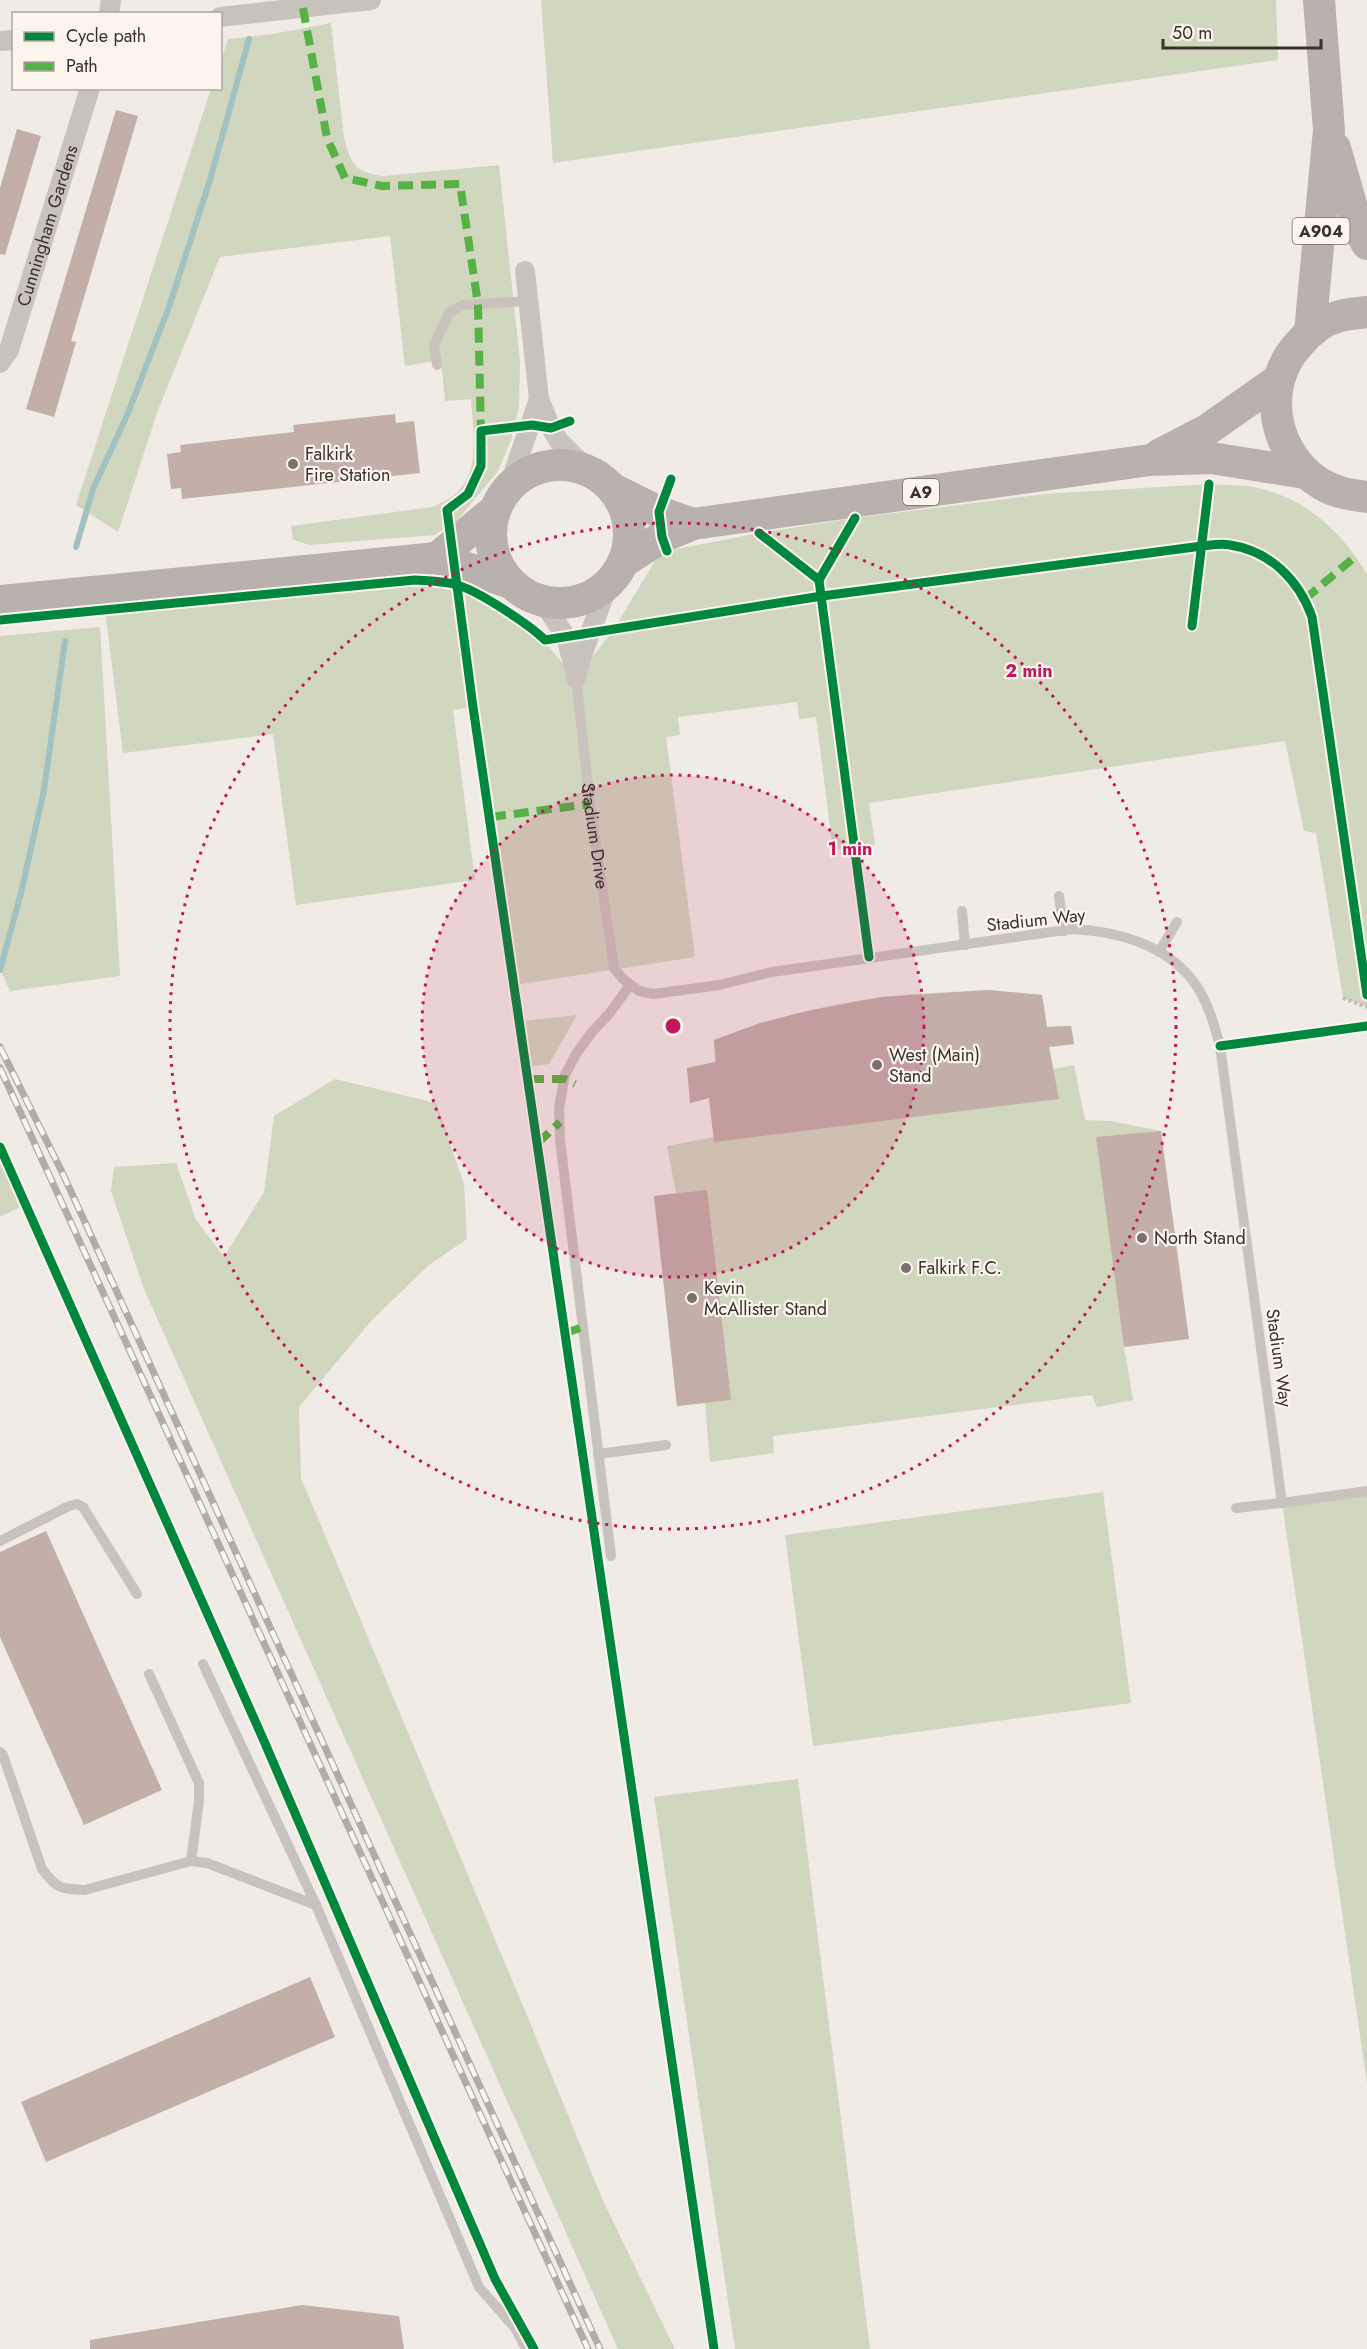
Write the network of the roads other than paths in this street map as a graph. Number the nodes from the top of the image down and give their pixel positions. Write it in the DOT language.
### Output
graph roads {
  1 [pos="371,0"];
  2 [pos="1319,0"];
  3 [pos="222,17"];
  4 [pos="89,90"];
  5 [pos="1329,130"];
  6 [pos="1367,244"];
  7 [pos="525,271"];
  8 [pos="528,301"];
  9 [pos="1367,312"];
  10 [pos="1310,332"];
  11 [pos="0,363"];
  12 [pos="437,365"];
  13 [pos="1278,380"];
  14 [pos="539,399"];
  15 [pos="1150,460"];
  16 [pos="1305,473"];
  17 [pos="601,480"];
  18 [pos="1356,495"];
  19 [pos="502,499"];
  20 [pos="1367,521"];
  21 [pos="693,525"];
  22 [pos="437,558"];
  23 [pos="616,572"];
  24 [pos="511,583"];
  25 [pos="0,601"];
  26 [pos="542,601"];
  27 [pos="576,678"];
  28 [pos="1059,896"];
  29 [pos="962,911"];
  30 [pos="1177,922"];
  31 [pos="1064,930"];
  32 [pos="965,945"];
  33 [pos="1159,952"];
  34 [pos="630,985"];
  35 [pos="666,1445"];
  36 [pos="598,1454"];
  37 [pos="1367,1491"];
  38 [pos="1282,1503"];
  39 [pos="1236,1508"];
  40 [pos="0,1541"];
  41 [pos="611,1556"];
  42 [pos="137,1594"];
  43 [pos="203,1664"];
  44 [pos="148,1674"];
  45 [pos="0,1752"];
  46 [pos="191,1861"];
  47 [pos="316,1905"];
  48 [pos="526,2349"];
  1 -- 3 [label="street"];
  2 -- 5 [label="main road, A904"];
  4 -- 11 [label="street, Cunningham Gardens"];
  5 -- 6 [label="main road, A904"];
  5 -- 10 [label="main road, A904"];
  7 -- 8 [label="street"];
  8 -- 12 [label="lane"];
  8 -- 14 [label="street"];
  9 -- 10 [label="main road"];
  10 -- 13 [label="main road"];
  13 -- 15 [label="main road, A9"];
  13 -- 16 [label="main road"];
  14 -- 17 [label="street"];
  14 -- 19 [label="street"];
  15 -- 16 [label="main road, A9"];
  15 -- 21 [label="main road, A9"];
  16 -- 18 [label="main road"];
  17 -- 19 [label="main road"];
  17 -- 21 [label="main road, A9"];
  17 -- 23 [label="main road"];
  18 -- 20 [label="main road"];
  19 -- 22 [label="main road"];
  19 -- 24 [label="main road"];
  21 -- 23 [label="main road, A9"];
  22 -- 24 [label="main road"];
  22 -- 25 [label="main road"];
  23 -- 26 [label="main road"];
  23 -- 27 [label="street, Stadium Drive"];
  24 -- 26 [label="main road"];
  26 -- 27 [label="street, Stadium Drive"];
  27 -- 34 [label="lane, Stadium Drive"];
  28 -- 31 [label="lane"];
  29 -- 32 [label="lane"];
  30 -- 33 [label="lane"];
  31 -- 32 [label="lane, Stadium Way"];
  31 -- 33 [label="lane, Stadium Way"];
  32 -- 34 [label="lane, Stadium Way"];
  33 -- 38 [label="lane, Stadium Way"];
  34 -- 36 [label="lane"];
  35 -- 36 [label="lane"];
  36 -- 41 [label="lane"];
  37 -- 38 [label="lane"];
  38 -- 39 [label="lane"];
  40 -- 42 [label="lane"];
  43 -- 47 [label="lane"];
  44 -- 46 [label="lane"];
  45 -- 46 [label="lane"];
  46 -- 47 [label="lane"];
  47 -- 48 [label="lane"];
}
